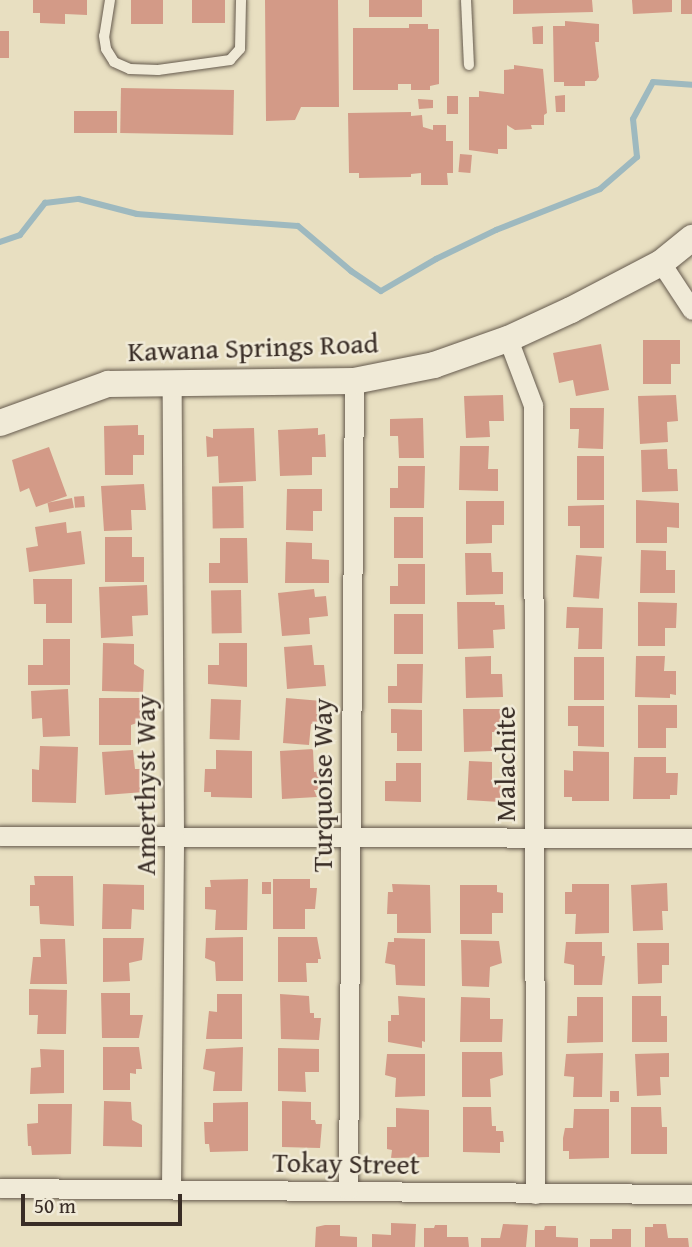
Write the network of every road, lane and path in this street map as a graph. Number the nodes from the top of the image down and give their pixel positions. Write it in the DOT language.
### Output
graph roads {
  1 [pos="110,0"];
  2 [pos="241,0"];
  3 [pos="466,0"];
  4 [pos="469,65"];
  5 [pos="692,238"];
  6 [pos="661,263"];
  7 [pos="692,310"];
  8 [pos="508,339"];
  9 [pos="354,381"];
  10 [pos="172,382"];
  11 [pos="0,423"];
  12 [pos="0,836"];
  13 [pos="174,837"];
  14 [pos="350,837"];
  15 [pos="533,838"];
  16 [pos="692,838"];
  17 [pos="0,1188"];
  18 [pos="171,1188"];
  19 [pos="348,1190"];
  20 [pos="535,1194"];
  21 [pos="692,1194"];
  1 -- 2 [label="lane"];
  3 -- 4 [label="lane"];
  5 -- 6 [label="street, Kawana Springs Road"];
  6 -- 7 [label="street"];
  6 -- 8 [label="street, Kawana Springs Road"];
  8 -- 9 [label="street, Kawana Springs Road"];
  8 -- 15 [label="street, Malachite"];
  9 -- 10 [label="street, Kawana Springs Road"];
  9 -- 14 [label="street, Turquoise Way"];
  10 -- 11 [label="street, Kawana Springs Road"];
  10 -- 13 [label="street, Amerthyst Way"];
  12 -- 13 [label="street"];
  13 -- 14 [label="street"];
  13 -- 18 [label="street, Amerthyst Way"];
  14 -- 15 [label="street"];
  14 -- 19 [label="street, Turquoise Way"];
  15 -- 16 [label="street"];
  15 -- 20 [label="street, Malachite"];
  17 -- 18 [label="street, Tokay Street"];
  18 -- 19 [label="street, Tokay Street"];
  19 -- 20 [label="street, Tokay Street"];
  20 -- 21 [label="street, Tokay Street"];
}
